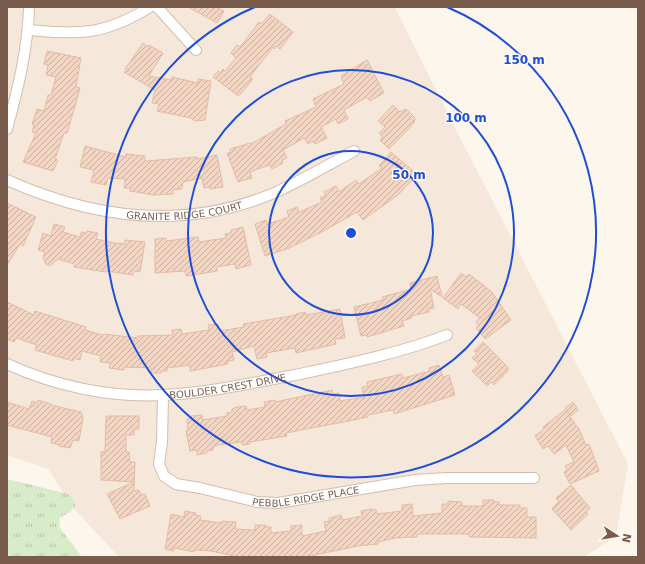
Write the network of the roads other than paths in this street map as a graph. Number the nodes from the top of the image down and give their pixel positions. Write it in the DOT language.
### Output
graph roads {
  1 [pos="29,7"];
  2 [pos="150,7"];
  3 [pos="156,7"];
  4 [pos="29,30"];
  5 [pos="196,50"];
  6 [pos="7,129"];
  7 [pos="354,151"];
  8 [pos="7,180"];
  9 [pos="447,335"];
  10 [pos="7,364"];
  11 [pos="163,396"];
  12 [pos="534,478"];
  1 -- 4 [label="street"];
  2 -- 4 [label="street"];
  3 -- 5 [label="street"];
  4 -- 6 [label="street"];
  7 -- 8 [label="street, GRANITE RIDGE COURT"];
  9 -- 11 [label="street, BOULDER CREST DRIVE"];
  10 -- 11 [label="street, BOULDER CREST DRIVE"];
  11 -- 12 [label="street, PEBBLE RIDGE PLACE"];
}
